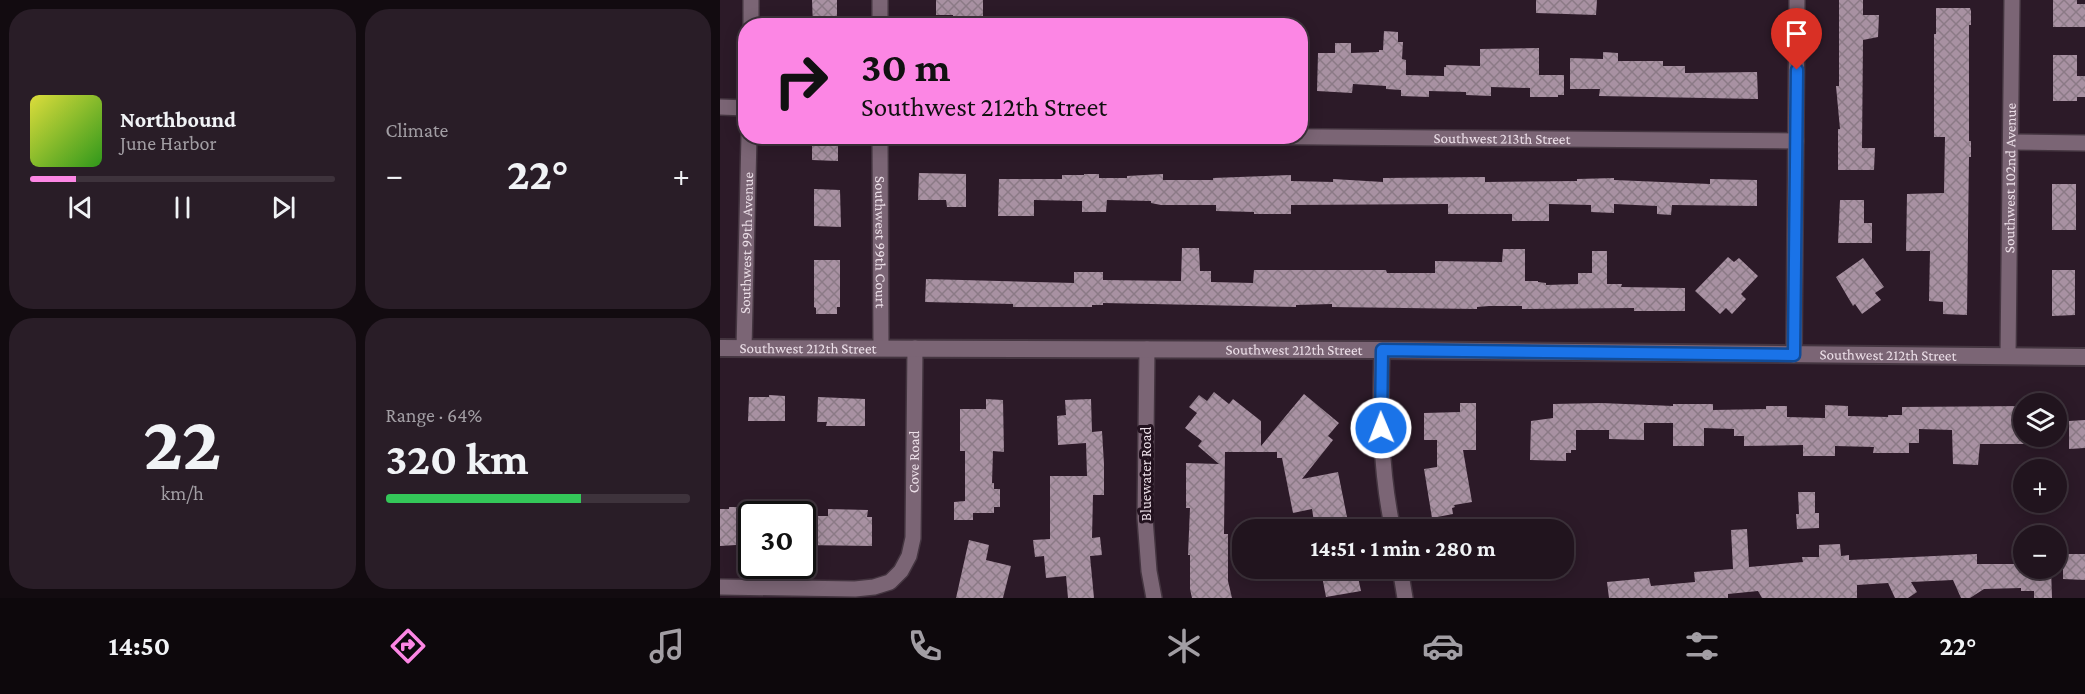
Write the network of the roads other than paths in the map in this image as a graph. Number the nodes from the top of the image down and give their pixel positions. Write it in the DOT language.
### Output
graph roads {
  1 [pos="751,0"];
  2 [pos="880,0"];
  3 [pos="1797,0"];
  4 [pos="2012,0"];
  5 [pos="751,18"];
  6 [pos="880,18"];
  7 [pos="720,107"];
  8 [pos="738,108"];
  9 [pos="1308,137"];
  10 [pos="1796,141"];
  11 [pos="2011,142"];
  12 [pos="2085,143"];
  13 [pos="749,144"];
  14 [pos="880,144"];
  15 [pos="720,348"];
  16 [pos="744,348"];
  17 [pos="881,348"];
  18 [pos="915,348"];
  19 [pos="1147,349"];
  20 [pos="1382,350"];
  21 [pos="1794,355"];
  22 [pos="2008,356"];
  23 [pos="2085,357"];
  24 [pos="1391,519"];
  25 [pos="1402,579"];
  26 [pos="720,587"];
  27 [pos="1154,598"];
  28 [pos="1406,598"];
  1 -- 5 [label="street"];
  2 -- 6 [label="street"];
  3 -- 10 [label="street"];
  4 -- 11 [label="street, Southwest 102nd Avenue"];
  7 -- 8 [label="street"];
  9 -- 10 [label="street, Southwest 213th Street"];
  10 -- 21 [label="street"];
  11 -- 12 [label="street"];
  11 -- 22 [label="street, Southwest 102nd Avenue"];
  13 -- 16 [label="street, Southwest 99th Avenue"];
  14 -- 17 [label="street, Southwest 99th Court"];
  15 -- 16 [label="street, Southwest 212th Street"];
  16 -- 17 [label="street, Southwest 212th Street"];
  17 -- 18 [label="street, Southwest 212th Street"];
  18 -- 19 [label="street, Southwest 212th Street"];
  18 -- 26 [label="street, Cove Road"];
  19 -- 20 [label="street, Southwest 212th Street"];
  19 -- 27 [label="street, Bluewater Road"];
  20 -- 21 [label="street, Southwest 212th Street"];
  20 -- 24 [label="street"];
  21 -- 22 [label="street, Southwest 212th Street"];
  22 -- 23 [label="street, Southwest 212th Street"];
  25 -- 28 [label="street"];
}
